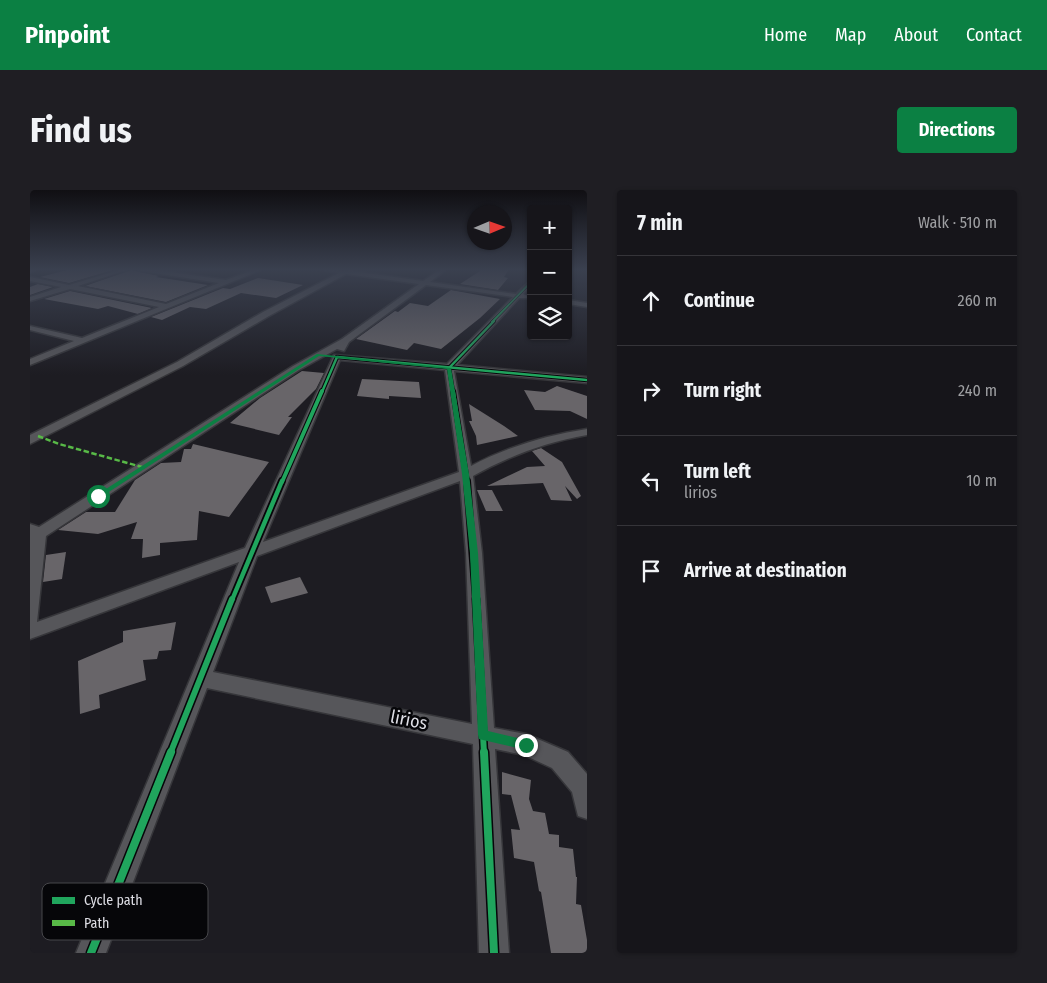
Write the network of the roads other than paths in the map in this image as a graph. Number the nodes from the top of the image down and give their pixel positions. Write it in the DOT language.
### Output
graph roads {
  1 [pos="160,305"];
  2 [pos="170,305"];
  3 [pos="284,305"];
  4 [pos="394,305"];
  5 [pos="516,305"];
  6 [pos="167,306"];
  7 [pos="30,328"];
  8 [pos="81,340"];
  9 [pos="346,340"];
  10 [pos="318,355"];
  11 [pos="337,357"];
  12 [pos="30,362"];
  13 [pos="449,368"];
  14 [pos="587,380"];
  15 [pos="587,432"];
  16 [pos="30,440"];
  17 [pos="466,474"];
  18 [pos="35,532"];
  19 [pos="250,554"];
  20 [pos="30,618"];
  21 [pos="30,632"];
  22 [pos="200,678"];
  23 [pos="483,735"];
  24 [pos="587,807"];
  25 [pos="119,883"];
  26 [pos="96,940"];
  27 [pos="91,953"];
  28 [pos="494,953"];
  1 -- 6 [label="street"];
  2 -- 6 [label="street"];
  3 -- 16 [label="street"];
  4 -- 9 [label="street"];
  5 -- 13 [label="street"];
  6 -- 8 [label="street"];
  7 -- 8 [label="street"];
  8 -- 12 [label="street"];
  9 -- 10 [label="street"];
  9 -- 11 [label="street"];
  10 -- 11 [label="street"];
  10 -- 18 [label="street"];
  11 -- 13 [label="street"];
  11 -- 19 [label="street"];
  13 -- 14 [label="street"];
  13 -- 17 [label="street"];
  15 -- 17 [label="street"];
  17 -- 19 [label="street"];
  17 -- 23 [label="street"];
  18 -- 20 [label="street"];
  19 -- 21 [label="street"];
  19 -- 22 [label="street"];
  22 -- 23 [label="street, lirios"];
  22 -- 25 [label="street"];
  23 -- 24 [label="street, lirios"];
  23 -- 28 [label="street"];
  26 -- 27 [label="street"];
}
